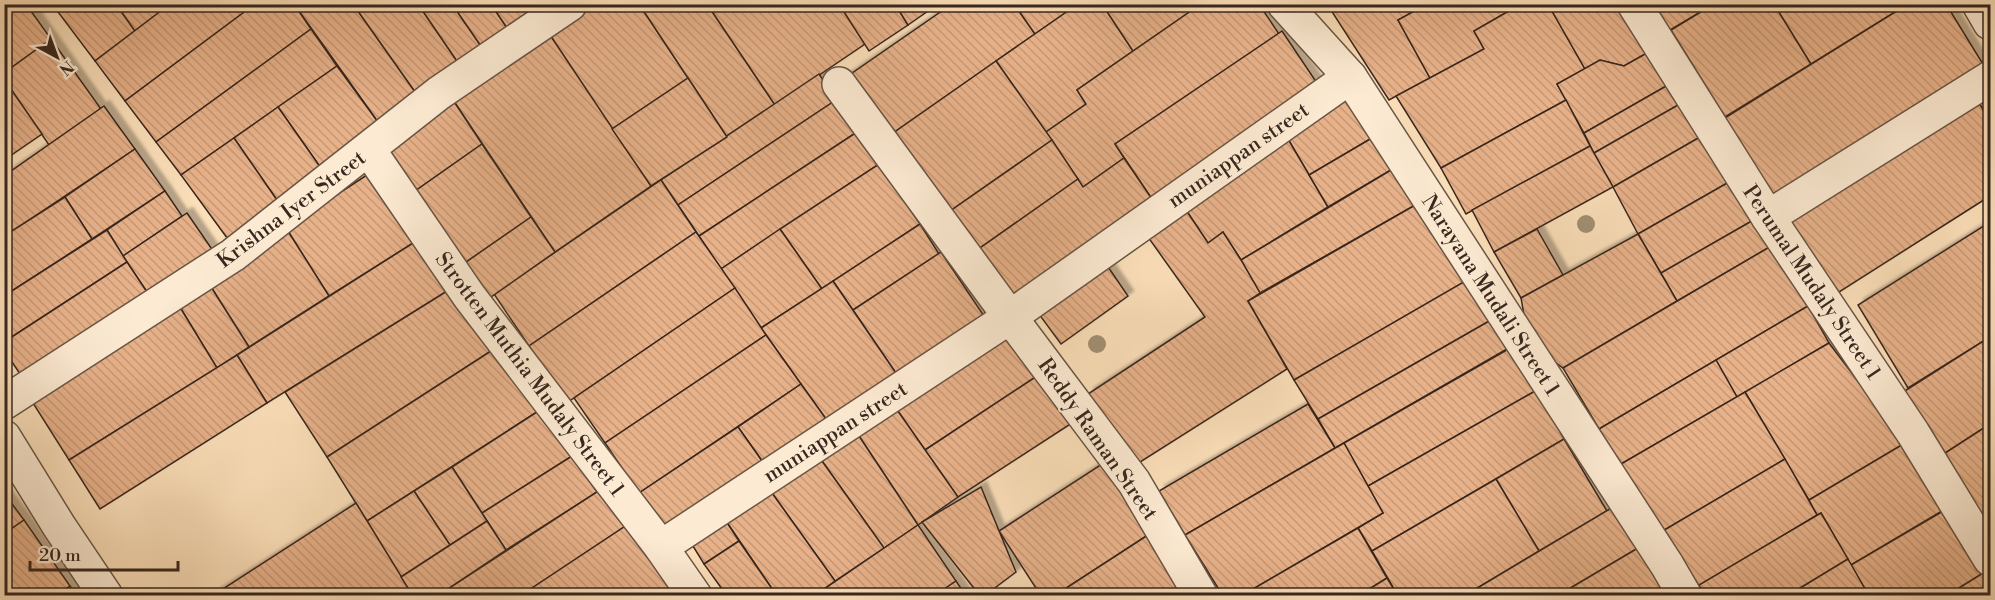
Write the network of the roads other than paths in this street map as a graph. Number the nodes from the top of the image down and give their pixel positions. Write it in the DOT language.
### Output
graph roads {
  1 [pos="570,4"];
  2 [pos="1284,4"];
  3 [pos="1634,4"];
  4 [pos="1979,4"];
  5 [pos="1990,23"];
  6 [pos="1350,76"];
  7 [pos="1990,78"];
  8 [pos="839,84"];
  9 [pos="369,150"];
  10 [pos="1768,217"];
  11 [pos="1010,317"];
  12 [pos="4,403"];
  13 [pos="4,437"];
  14 [pos="661,547"];
  15 [pos="1990,559"];
  16 [pos="106,596"];
  17 [pos="695,596"];
  18 [pos="1201,596"];
  19 [pos="1685,596"];
  1 -- 9 [label="street, Krishna Iyer Street"];
  2 -- 6 [label="street, Narayana Mudali Street 1"];
  3 -- 10 [label="street, Perumal Mudaly Street 1"];
  4 -- 5 [label="street"];
  6 -- 11 [label="street, muniappan street"];
  6 -- 19 [label="street, Narayana Mudali Street 1"];
  7 -- 10 [label="street"];
  8 -- 11 [label="street"];
  9 -- 12 [label="street, Krishna Iyer Street"];
  9 -- 14 [label="street, Strotten Muthia Mudaly Street 1"];
  10 -- 15 [label="street, Perumal Mudaly Street 1"];
  11 -- 14 [label="street, muniappan street"];
  11 -- 18 [label="street, Reddy Raman Street"];
  13 -- 16 [label="street"];
  14 -- 17 [label="street, Strotten Muthia Mudaly Street 1"];
}
